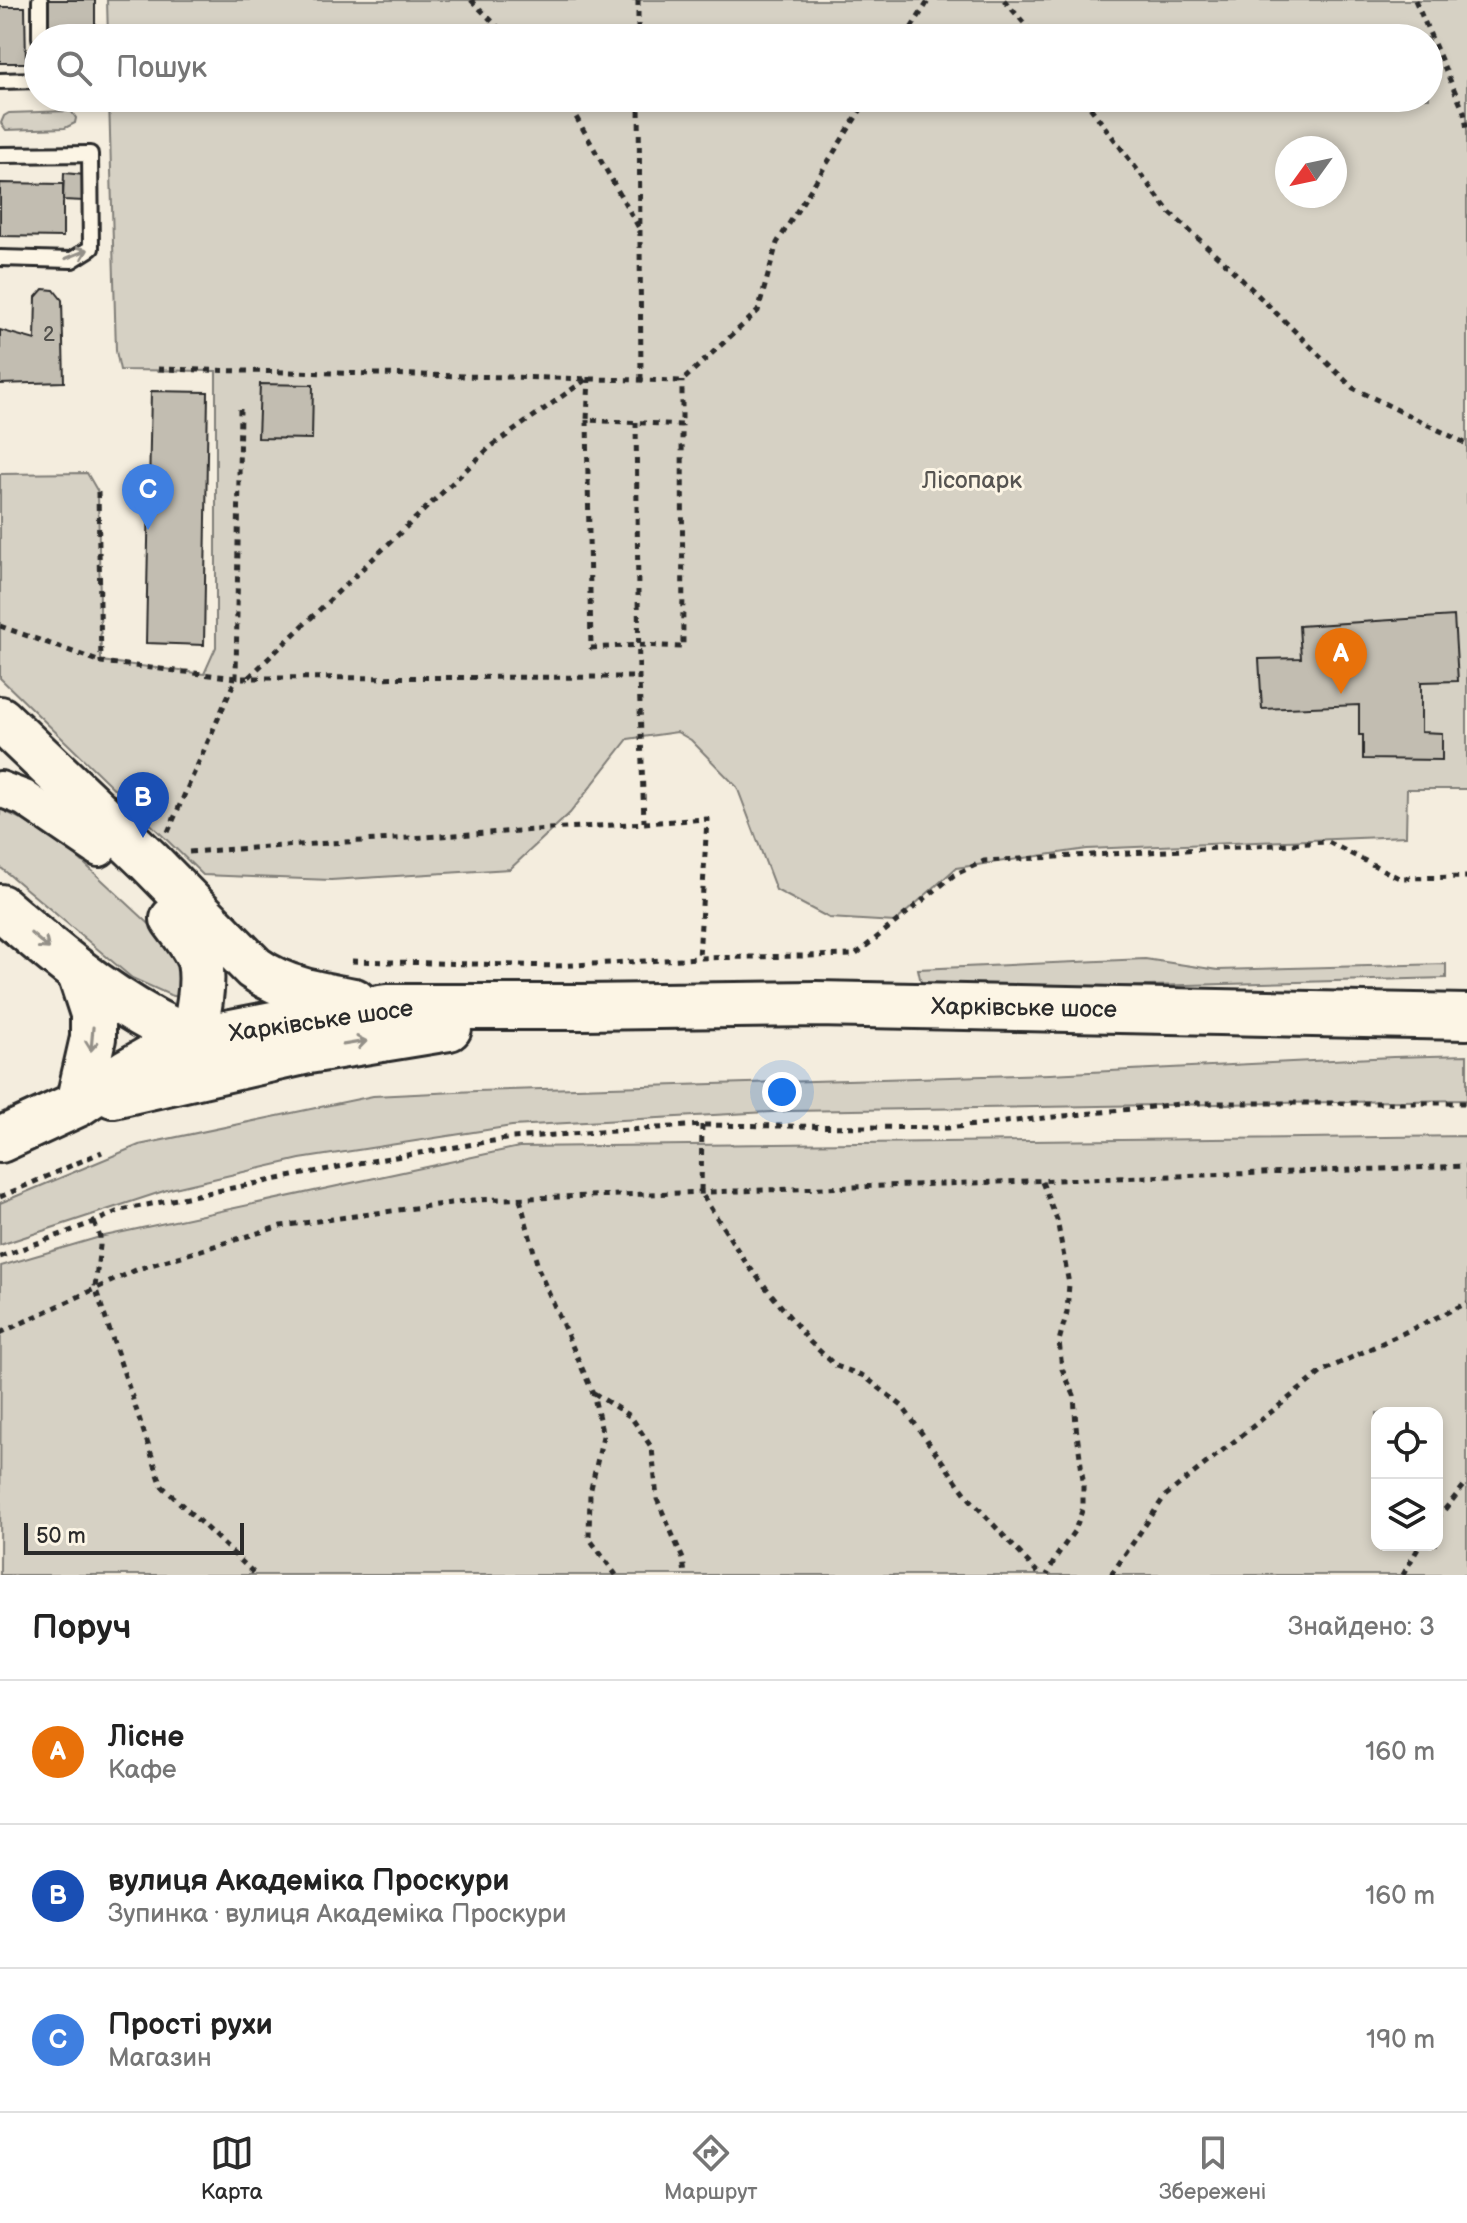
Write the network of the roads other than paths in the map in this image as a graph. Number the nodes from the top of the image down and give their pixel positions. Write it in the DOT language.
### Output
graph roads {
  1 [pos="40,0"];
  2 [pos="40,24"];
  3 [pos="24,80"];
  4 [pos="0,81"];
  5 [pos="0,155"];
  6 [pos="0,258"];
  7 [pos="0,719"];
  8 [pos="0,746"];
  9 [pos="0,789"];
  10 [pos="99,849"];
  11 [pos="0,907"];
  12 [pos="173,919"];
  13 [pos="80,974"];
  14 [pos="269,979"];
  15 [pos="387,1007"];
  16 [pos="582,1007"];
  17 [pos="1467,1017"];
  18 [pos="190,1040"];
  19 [pos="308,1051"];
  20 [pos="96,1099"];
  21 [pos="0,1140"];
  1 -- 2 [label="lane"];
  3 -- 4 [label="lane"];
  6 -- 5 [label="lane, one-way"];
  7 -- 14 [label="main road"];
  8 -- 10 [label="main road"];
  9 -- 10 [label="street"];
  10 -- 12 [label="main road"];
  11 -- 13 [label="main road, one-way"];
  12 -- 14 [label="main road"];
  12 -- 18 [label="main road"];
  13 -- 18 [label="main road"];
  13 -- 20 [label="main road, one-way"];
  14 -- 15 [label="main road"];
  15 -- 16 [label="main road, Харківське шосе"];
  15 -- 18 [label="main road, Харківське шосе"];
  16 -- 17 [label="main road, Харківське шосе"];
  19 -- 16 [label="main road, Харківське шосе, one-way"];
  18 -- 19 [label="main road"];
  18 -- 20 [label="main road, Харківське шосе"];
  19 -- 20 [label="main road, Харківське шосе"];
  20 -- 21 [label="main road, Харківське шосе"];
}
